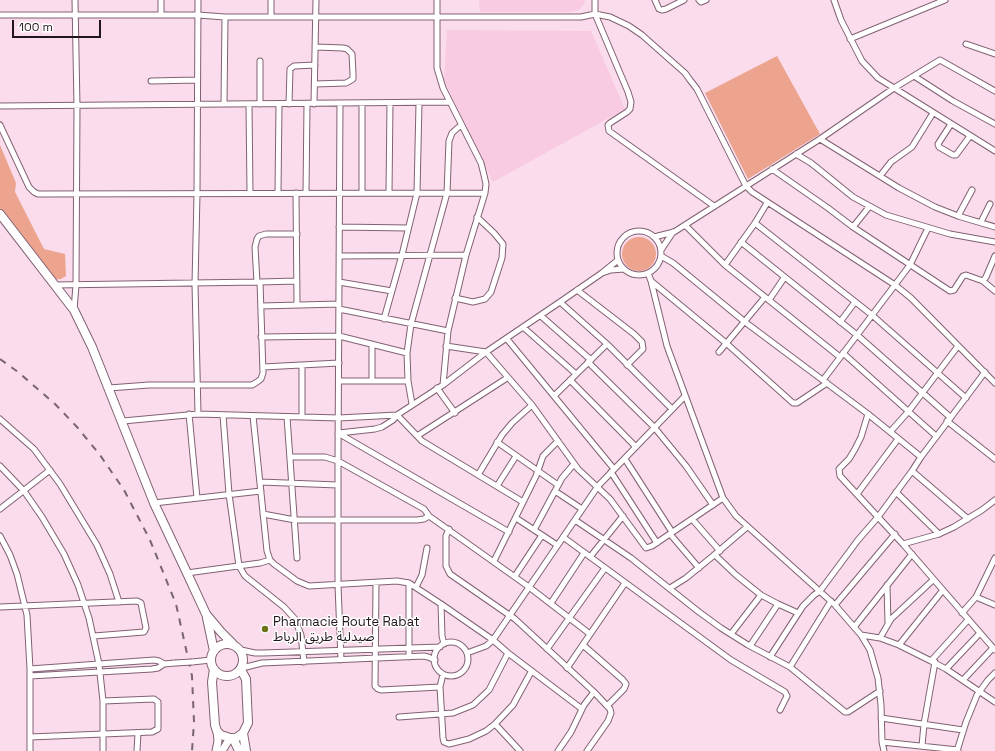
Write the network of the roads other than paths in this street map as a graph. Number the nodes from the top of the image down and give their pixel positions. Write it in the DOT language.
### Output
graph roads {
  1 [pos="75,0"];
  2 [pos="161,0"];
  3 [pos="198,0"];
  4 [pos="271,0"];
  5 [pos="316,0"];
  6 [pos="437,0"];
  7 [pos="594,0"];
  8 [pos="655,0"];
  9 [pos="684,0"];
  10 [pos="700,0"];
  11 [pos="706,0"];
  12 [pos="834,0"];
  13 [pos="945,0"];
  14 [pos="934,2"];
  15 [pos="595,14"];
  16 [pos="0,15"];
  17 [pos="75,15"];
  18 [pos="161,15"];
  19 [pos="198,15"];
  20 [pos="271,16"];
  21 [pos="316,16"];
  22 [pos="225,17"];
  23 [pos="437,17"];
  24 [pos="850,39"];
  25 [pos="966,44"];
  26 [pos="316,47"];
  27 [pos="995,54"];
  28 [pos="260,61"];
  29 [pos="315,65"];
  30 [pos="914,76"];
  31 [pos="197,80"];
  32 [pos="151,81"];
  33 [pos="315,84"];
  34 [pos="894,88"];
  35 [pos="995,91"];
  36 [pos="450,102"];
  37 [pos="340,103"];
  38 [pos="362,103"];
  39 [pos="390,103"];
  40 [pos="419,103"];
  41 [pos="224,104"];
  42 [pos="249,104"];
  43 [pos="260,104"];
  44 [pos="279,104"];
  45 [pos="289,104"];
  46 [pos="307,104"];
  47 [pos="314,104"];
  48 [pos="197,105"];
  49 [pos="0,106"];
  50 [pos="77,106"];
  51 [pos="933,113"];
  52 [pos="951,124"];
  53 [pos="995,124"];
  54 [pos="0,125"];
  55 [pos="461,125"];
  56 [pos="970,136"];
  57 [pos="820,139"];
  58 [pos="995,151"];
  59 [pos="796,154"];
  60 [pos="772,169"];
  61 [pos="880,176"];
  62 [pos="746,186"];
  63 [pos="972,190"];
  64 [pos="250,193"];
  65 [pos="278,193"];
  66 [pos="296,193"];
  67 [pos="306,193"];
  68 [pos="339,193"];
  69 [pos="362,193"];
  70 [pos="389,193"];
  71 [pos="417,193"];
  72 [pos="447,193"];
  73 [pos="485,193"];
  74 [pos="76,194"];
  75 [pos="197,194"];
  76 [pos="767,202"];
  77 [pos="990,204"];
  78 [pos="714,206"];
  79 [pos="869,207"];
  80 [pos="0,214"];
  81 [pos="958,216"];
  82 [pos="477,217"];
  83 [pos="980,222"];
  84 [pos="755,223"];
  85 [pos="685,225"];
  86 [pos="339,227"];
  87 [pos="853,227"];
  88 [pos="995,227"];
  89 [pos="408,228"];
  90 [pos="928,228"];
  91 [pos="674,232"];
  92 [pos="296,234"];
  93 [pos="654,237"];
  94 [pos="741,242"];
  95 [pos="995,242"];
  96 [pos="660,250"];
  97 [pos="402,255"];
  98 [pos="466,255"];
  99 [pos="339,256"];
  100 [pos="430,256"];
  101 [pos="661,256"];
  102 [pos="995,258"];
  103 [pos="618,260"];
  104 [pos="725,265"];
  105 [pos="910,265"];
  106 [pos="624,269"];
  107 [pos="602,272"];
  108 [pos="648,273"];
  109 [pos="784,278"];
  110 [pos="297,281"];
  111 [pos="651,281"];
  112 [pos="983,281"];
  113 [pos="258,282"];
  114 [pos="339,282"];
  115 [pos="195,284"];
  116 [pos="55,285"];
  117 [pos="76,285"];
  118 [pos="895,285"];
  119 [pos="577,290"];
  120 [pos="392,291"];
  121 [pos="995,291"];
  122 [pos="455,298"];
  123 [pos="767,298"];
  124 [pos="560,302"];
  125 [pos="855,302"];
  126 [pos="297,305"];
  127 [pos="261,306"];
  128 [pos="339,307"];
  129 [pos="74,310"];
  130 [pos="872,315"];
  131 [pos="541,316"];
  132 [pos="384,319"];
  133 [pos="744,322"];
  134 [pos="840,322"];
  135 [pos="411,324"];
  136 [pos="523,327"];
  137 [pos="448,331"];
  138 [pos="857,335"];
  139 [pos="339,336"];
  140 [pos="262,337"];
  141 [pos="507,339"];
  142 [pos="372,344"];
  143 [pos="607,344"];
  144 [pos="726,344"];
  145 [pos="446,346"];
  146 [pos="958,346"];
  147 [pos="486,352"];
  148 [pos="719,352"];
  149 [pos="407,353"];
  150 [pos="842,356"];
  151 [pos="589,361"];
  152 [pos="339,363"];
  153 [pos="302,365"];
  154 [pos="627,365"];
  155 [pos="263,367"];
  156 [pos="985,372"];
  157 [pos="576,374"];
  158 [pos="938,374"];
  159 [pos="507,378"];
  160 [pos="570,380"];
  161 [pos="339,381"];
  162 [pos="372,381"];
  163 [pos="408,381"];
  164 [pos="825,381"];
  165 [pos="995,383"];
  166 [pos="197,385"];
  167 [pos="443,385"];
  168 [pos="109,388"];
  169 [pos="437,388"];
  170 [pos="923,392"];
  171 [pos="554,396"];
  172 [pos="685,396"];
  173 [pos="966,398"];
  174 [pos="412,404"];
  175 [pos="532,405"];
  176 [pos="672,409"];
  177 [pos="908,412"];
  178 [pos="455,413"];
  179 [pos="189,414"];
  180 [pos="198,414"];
  181 [pos="868,414"];
  182 [pos="223,415"];
  183 [pos="397,415"];
  184 [pos="253,416"];
  185 [pos="287,417"];
  186 [pos="302,417"];
  187 [pos="339,418"];
  188 [pos="0,419"];
  189 [pos="949,419"];
  190 [pos="123,421"];
  191 [pos="654,427"];
  192 [pos="890,432"];
  193 [pos="338,433"];
  194 [pos="417,436"];
  195 [pos="936,436"];
  196 [pos="898,439"];
  197 [pos="558,441"];
  198 [pos="497,442"];
  199 [pos="636,447"];
  200 [pos="516,456"];
  201 [pos="290,457"];
  202 [pos="920,457"];
  203 [pos="625,459"];
  204 [pos="995,459"];
  205 [pos="338,461"];
  206 [pos="574,464"];
  207 [pos="0,466"];
  208 [pos="50,470"];
  209 [pos="613,471"];
  210 [pos="912,471"];
  211 [pos="538,472"];
  212 [pos="478,475"];
  213 [pos="260,482"];
  214 [pos="292,483"];
  215 [pos="338,485"];
  216 [pos="558,485"];
  217 [pos="497,486"];
  218 [pos="598,486"];
  219 [pos="24,491"];
  220 [pos="261,491"];
  221 [pos="555,491"];
  222 [pos="896,492"];
  223 [pos="230,494"];
  224 [pos="857,494"];
  225 [pos="197,498"];
  226 [pos="723,498"];
  227 [pos="995,500"];
  228 [pos="523,502"];
  229 [pos="154,503"];
  230 [pos="713,505"];
  231 [pos="582,509"];
  232 [pos="0,510"];
  233 [pos="263,514"];
  234 [pos="429,516"];
  235 [pos="623,516"];
  236 [pos="878,517"];
  237 [pos="516,518"];
  238 [pos="692,519"];
  239 [pos="968,519"];
  240 [pos="295,520"];
  241 [pos="338,520"];
  242 [pos="575,520"];
  243 [pos="747,527"];
  244 [pos="449,529"];
  245 [pos="534,530"];
  246 [pos="509,532"];
  247 [pos="671,533"];
  248 [pos="894,534"];
  249 [pos="939,534"];
  250 [pos="542,535"];
  251 [pos="0,536"];
  252 [pos="563,537"];
  253 [pos="604,540"];
  254 [pos="657,543"];
  255 [pos="903,544"];
  256 [pos="558,546"];
  257 [pos="427,548"];
  258 [pos="720,551"];
  259 [pos="584,553"];
  260 [pos="912,554"];
  261 [pos="715,555"];
  262 [pos="590,557"];
  263 [pos="298,558"];
  264 [pos="995,558"];
  265 [pos="270,560"];
  266 [pos="494,561"];
  267 [pos="239,566"];
  268 [pos="605,568"];
  269 [pos="699,568"];
  270 [pos="187,573"];
  271 [pos="515,576"];
  272 [pos="933,580"];
  273 [pos="376,583"];
  274 [pos="625,583"];
  275 [pos="410,584"];
  276 [pos="338,585"];
  277 [pos="887,585"];
  278 [pos="416,587"];
  279 [pos="529,587"];
  280 [pos="670,588"];
  281 [pos="943,590"];
  282 [pos="820,591"];
  283 [pos="761,595"];
  284 [pos="976,597"];
  285 [pos="119,602"];
  286 [pos="85,603"];
  287 [pos="551,603"];
  288 [pos="833,603"];
  289 [pos="441,604"];
  290 [pos="778,604"];
  291 [pos="995,605"];
  292 [pos="26,606"];
  293 [pos="0,607"];
  294 [pos="798,613"];
  295 [pos="962,613"];
  296 [pos="206,614"];
  297 [pos="510,615"];
  298 [pos="570,618"];
  299 [pos="968,620"];
  300 [pos="888,623"];
  301 [pos="855,626"];
  302 [pos="980,633"];
  303 [pos="590,634"];
  304 [pos="731,634"];
  305 [pos="861,635"];
  306 [pos="94,636"];
  307 [pos="880,638"];
  308 [pos="493,640"];
  309 [pos="233,644"];
  310 [pos="442,645"];
  311 [pos="583,645"];
  312 [pos="899,645"];
  313 [pos="750,646"];
  314 [pos="409,648"];
  315 [pos="375,649"];
  316 [pos="547,649"];
  317 [pos="994,649"];
  318 [pos="241,650"];
  319 [pos="340,650"];
  320 [pos="214,651"];
  321 [pos="304,651"];
  322 [pos="467,653"];
  323 [pos="508,654"];
  324 [pos="409,657"];
  325 [pos="770,657"];
  326 [pos="375,658"];
  327 [pos="211,660"];
  328 [pos="341,660"];
  329 [pos="435,660"];
  330 [pos="933,661"];
  331 [pos="304,662"];
  332 [pos="99,664"];
  333 [pos="164,664"];
  334 [pos="790,667"];
  335 [pos="567,668"];
  336 [pos="30,669"];
  337 [pos="214,669"];
  338 [pos="241,669"];
  339 [pos="946,669"];
  340 [pos="100,672"];
  341 [pos="531,672"];
  342 [pos="995,673"];
  343 [pos="444,674"];
  344 [pos="30,676"];
  345 [pos="963,680"];
  346 [pos="440,687"];
  347 [pos="594,692"];
  348 [pos="880,692"];
  349 [pos="979,692"];
  350 [pos="103,701"];
  351 [pos="995,702"];
  352 [pos="607,706"];
  353 [pos="582,709"];
  354 [pos="780,710"];
  355 [pos="442,715"];
  356 [pos="399,717"];
  357 [pos="881,718"];
  358 [pos="495,724"];
  359 [pos="924,724"];
  360 [pos="963,730"];
  361 [pos="217,731"];
  362 [pos="138,733"];
  363 [pos="244,733"];
  364 [pos="104,735"];
  365 [pos="30,737"];
  366 [pos="231,738"];
  367 [pos="882,742"];
  368 [pos="922,746"];
  369 [pos="517,750"];
  370 [pos="958,750"];
  371 [pos="30,751"];
  372 [pos="103,751"];
  373 [pos="137,751"];
  374 [pos="216,751"];
  375 [pos="222,751"];
  376 [pos="239,751"];
  377 [pos="246,751"];
  378 [pos="558,751"];
  379 [pos="587,751"];
  380 [pos="884,751"];
  1 -- 17 [label="street"];
  2 -- 18 [label="street"];
  3 -- 19 [label="street"];
  4 -- 20 [label="street"];
  5 -- 21 [label="street"];
  6 -- 23 [label="street"];
  7 -- 15 [label="street"];
  8 -- 9 [label="street"];
  10 -- 11 [label="street"];
  12 -- 24 [label="street"];
  13 -- 14 [label="street"];
  14 -- 24 [label="street"];
  15 -- 23 [label="street"];
  15 -- 62 [label="street"];
  15 -- 78 [label="street"];
  16 -- 17 [label="street"];
  17 -- 18 [label="street"];
  17 -- 50 [label="street"];
  18 -- 19 [label="street"];
  19 -- 22 [label="street"];
  19 -- 31 [label="street"];
  20 -- 21 [label="street"];
  20 -- 22 [label="street"];
  21 -- 23 [label="street"];
  21 -- 26 [label="street"];
  22 -- 41 [label="street"];
  23 -- 36 [label="street"];
  24 -- 34 [label="street"];
  25 -- 27 [label="street"];
  26 -- 29 [label="street"];
  26 -- 33 [label="street"];
  28 -- 43 [label="street"];
  29 -- 33 [label="street"];
  29 -- 45 [label="street"];
  30 -- 34 [label="street"];
  30 -- 35 [label="street"];
  30 -- 53 [label="street"];
  31 -- 32 [label="street"];
  31 -- 48 [label="street"];
  33 -- 47 [label="street"];
  34 -- 51 [label="street"];
  34 -- 57 [label="street"];
  36 -- 40 [label="street"];
  36 -- 55 [label="street"];
  37 -- 38 [label="street"];
  37 -- 47 [label="street"];
  37 -- 68 [label="street"];
  38 -- 39 [label="street"];
  38 -- 69 [label="street"];
  39 -- 40 [label="street"];
  39 -- 70 [label="street"];
  40 -- 71 [label="street"];
  41 -- 42 [label="street"];
  41 -- 48 [label="street"];
  42 -- 43 [label="street"];
  42 -- 64 [label="street"];
  43 -- 44 [label="street"];
  44 -- 45 [label="street"];
  44 -- 65 [label="street"];
  45 -- 46 [label="street"];
  46 -- 47 [label="street"];
  46 -- 67 [label="street"];
  48 -- 50 [label="street"];
  48 -- 75 [label="street"];
  49 -- 50 [label="street"];
  50 -- 74 [label="street"];
  51 -- 52 [label="street"];
  51 -- 61 [label="street"];
  52 -- 56 [label="street"];
  52 -- 56 [label="street"];
  54 -- 74 [label="street"];
  55 -- 72 [label="street"];
  55 -- 73 [label="street"];
  56 -- 58 [label="street"];
  57 -- 59 [label="street"];
  57 -- 61 [label="street"];
  59 -- 60 [label="street"];
  59 -- 79 [label="street"];
  60 -- 62 [label="street"];
  60 -- 87 [label="street"];
  61 -- 81 [label="street"];
  62 -- 76 [label="street"];
  62 -- 78 [label="street"];
  63 -- 81 [label="street"];
  64 -- 65 [label="street"];
  64 -- 75 [label="street"];
  65 -- 66 [label="street"];
  66 -- 67 [label="street"];
  66 -- 92 [label="street"];
  67 -- 68 [label="street"];
  68 -- 69 [label="street"];
  68 -- 86 [label="street"];
  69 -- 70 [label="street"];
  70 -- 71 [label="street"];
  71 -- 72 [label="street"];
  71 -- 89 [label="street"];
  72 -- 73 [label="street"];
  72 -- 100 [label="street"];
  73 -- 82 [label="street"];
  74 -- 75 [label="street"];
  74 -- 117 [label="street"];
  75 -- 115 [label="street"];
  76 -- 84 [label="street"];
  76 -- 118 [label="street"];
  77 -- 83 [label="street"];
  78 -- 85 [label="street"];
  79 -- 87 [label="street"];
  79 -- 90 [label="street"];
  80 -- 116 [label="main road"];
  81 -- 83 [label="street"];
  82 -- 98 [label="street"];
  82 -- 122 [label="street"];
  83 -- 88 [label="street"];
  84 -- 94 [label="street"];
  84 -- 125 [label="street"];
  85 -- 91 [label="street"];
  85 -- 104 [label="street"];
  86 -- 89 [label="street"];
  86 -- 99 [label="street"];
  87 -- 105 [label="street"];
  89 -- 97 [label="street"];
  90 -- 95 [label="street"];
  90 -- 105 [label="street"];
  91 -- 93 [label="street"];
  91 -- 96 [label="street"];
  92 -- 110 [label="street"];
  92 -- 113 [label="street"];
  93 -- 96 [label="street"];
  93 -- 103 [label="street"];
  94 -- 104 [label="street"];
  94 -- 109 [label="street"];
  96 -- 101 [label="street"];
  97 -- 99 [label="street"];
  97 -- 100 [label="street"];
  97 -- 120 [label="street"];
  98 -- 100 [label="street"];
  98 -- 122 [label="street"];
  99 -- 114 [label="street"];
  100 -- 135 [label="street"];
  101 -- 108 [label="street"];
  101 -- 133 [label="street"];
  102 -- 112 [label="street"];
  103 -- 106 [label="street"];
  103 -- 107 [label="street"];
  104 -- 123 [label="street"];
  105 -- 112 [label="street"];
  105 -- 118 [label="street"];
  106 -- 107 [label="street"];
  106 -- 108 [label="street"];
  107 -- 119 [label="street"];
  108 -- 111 [label="street"];
  109 -- 123 [label="street"];
  109 -- 134 [label="street"];
  110 -- 113 [label="street"];
  110 -- 126 [label="street"];
  111 -- 144 [label="street"];
  111 -- 172 [label="street"];
  112 -- 121 [label="street"];
  113 -- 115 [label="street"];
  113 -- 127 [label="street"];
  114 -- 120 [label="street"];
  114 -- 128 [label="street"];
  115 -- 117 [label="street"];
  115 -- 166 [label="street"];
  116 -- 117 [label="street"];
  116 -- 129 [label="main road"];
  117 -- 129 [label="street"];
  118 -- 130 [label="street"];
  118 -- 146 [label="street"];
  119 -- 124 [label="street"];
  119 -- 154 [label="street"];
  120 -- 132 [label="street"];
  122 -- 137 [label="street"];
  123 -- 133 [label="street"];
  123 -- 150 [label="street"];
  124 -- 131 [label="street"];
  124 -- 143 [label="street"];
  125 -- 130 [label="street"];
  125 -- 134 [label="street"];
  126 -- 127 [label="street"];
  126 -- 128 [label="street"];
  127 -- 140 [label="street"];
  128 -- 132 [label="street"];
  128 -- 139 [label="street"];
  129 -- 168 [label="main road"];
  130 -- 138 [label="street"];
  130 -- 158 [label="street"];
  131 -- 136 [label="street"];
  131 -- 151 [label="street"];
  132 -- 135 [label="street"];
  133 -- 144 [label="street"];
  133 -- 164 [label="street"];
  134 -- 138 [label="street"];
  135 -- 137 [label="street"];
  135 -- 149 [label="street"];
  136 -- 141 [label="street"];
  136 -- 157 [label="street"];
  137 -- 145 [label="street"];
  138 -- 150 [label="street"];
  138 -- 170 [label="street"];
  139 -- 140 [label="street"];
  139 -- 142 [label="street"];
  139 -- 152 [label="street"];
  140 -- 155 [label="street"];
  141 -- 147 [label="street"];
  141 -- 171 [label="street"];
  142 -- 149 [label="street"];
  142 -- 162 [label="street"];
  143 -- 151 [label="street"];
  143 -- 154 [label="street"];
  144 -- 148 [label="street"];
  144 -- 164 [label="street"];
  145 -- 147 [label="street"];
  145 -- 167 [label="street"];
  146 -- 156 [label="street"];
  146 -- 158 [label="street"];
  147 -- 159 [label="street"];
  147 -- 167 [label="street"];
  149 -- 163 [label="street"];
  150 -- 164 [label="street"];
  150 -- 177 [label="street"];
  151 -- 157 [label="street"];
  151 -- 191 [label="street"];
  152 -- 153 [label="street"];
  152 -- 161 [label="street"];
  153 -- 155 [label="street"];
  153 -- 186 [label="street"];
  154 -- 176 [label="street"];
  155 -- 166 [label="street"];
  156 -- 165 [label="street"];
  156 -- 173 [label="street"];
  157 -- 160 [label="street"];
  158 -- 170 [label="street"];
  158 -- 173 [label="street"];
  159 -- 175 [label="street"];
  159 -- 178 [label="street"];
  160 -- 171 [label="street"];
  160 -- 199 [label="street"];
  161 -- 162 [label="street"];
  161 -- 187 [label="street"];
  162 -- 163 [label="street"];
  163 -- 174 [label="street"];
  164 -- 181 [label="street"];
  166 -- 168 [label="street"];
  166 -- 180 [label="street"];
  167 -- 169 [label="street"];
  168 -- 190 [label="main road"];
  169 -- 174 [label="street"];
  169 -- 178 [label="street"];
  170 -- 177 [label="street"];
  170 -- 189 [label="street"];
  171 -- 209 [label="street"];
  172 -- 176 [label="street"];
  172 -- 226 [label="street"];
  173 -- 189 [label="street"];
  174 -- 183 [label="street"];
  175 -- 197 [label="street"];
  175 -- 198 [label="street"];
  176 -- 191 [label="street"];
  177 -- 192 [label="street"];
  177 -- 195 [label="street"];
  178 -- 194 [label="street"];
  179 -- 180 [label="street"];
  179 -- 190 [label="street"];
  179 -- 225 [label="street"];
  180 -- 182 [label="street"];
  181 -- 192 [label="street"];
  181 -- 224 [label="street"];
  182 -- 184 [label="street"];
  182 -- 223 [label="street"];
  183 -- 187 [label="street"];
  183 -- 193 [label="street"];
  183 -- 194 [label="street"];
  184 -- 185 [label="street"];
  184 -- 213 [label="street"];
  185 -- 186 [label="street"];
  185 -- 201 [label="street"];
  186 -- 187 [label="street"];
  187 -- 193 [label="street"];
  188 -- 208 [label="street"];
  189 -- 195 [label="street"];
  189 -- 204 [label="street"];
  190 -- 229 [label="main road"];
  191 -- 199 [label="street"];
  191 -- 230 [label="street"];
  192 -- 196 [label="street"];
  193 -- 205 [label="street"];
  193 -- 246 [label="street"];
  194 -- 212 [label="street"];
  195 -- 202 [label="street"];
  196 -- 202 [label="street"];
  196 -- 224 [label="street"];
  197 -- 206 [label="street"];
  197 -- 211 [label="street"];
  198 -- 200 [label="street"];
  198 -- 212 [label="street"];
  199 -- 203 [label="street"];
  200 -- 211 [label="street"];
  200 -- 217 [label="street"];
  201 -- 205 [label="street"];
  201 -- 214 [label="street"];
  202 -- 210 [label="street"];
  203 -- 209 [label="street"];
  203 -- 247 [label="street"];
  205 -- 215 [label="street"];
  205 -- 234 [label="street"];
  206 -- 216 [label="street"];
  206 -- 218 [label="street"];
  207 -- 219 [label="street"];
  208 -- 219 [label="street"];
  208 -- 285 [label="street"];
  209 -- 218 [label="street"];
  209 -- 254 [label="street"];
  210 -- 222 [label="street"];
  210 -- 239 [label="street"];
  211 -- 216 [label="street"];
  211 -- 228 [label="street"];
  212 -- 217 [label="street"];
  213 -- 214 [label="street"];
  213 -- 220 [label="street"];
  214 -- 215 [label="street"];
  214 -- 240 [label="street"];
  215 -- 241 [label="street"];
  216 -- 221 [label="street"];
  217 -- 228 [label="street"];
  218 -- 231 [label="street"];
  218 -- 235 [label="street"];
  219 -- 232 [label="street"];
  219 -- 286 [label="street"];
  220 -- 223 [label="street"];
  220 -- 233 [label="street"];
  221 -- 231 [label="street"];
  221 -- 245 [label="street"];
  222 -- 236 [label="street"];
  222 -- 249 [label="street"];
  223 -- 225 [label="street"];
  223 -- 267 [label="street"];
  224 -- 236 [label="street"];
  225 -- 229 [label="street"];
  226 -- 230 [label="street"];
  226 -- 243 [label="street"];
  227 -- 239 [label="street"];
  228 -- 237 [label="street"];
  229 -- 270 [label="main road"];
  230 -- 238 [label="street"];
  231 -- 242 [label="street"];
  233 -- 240 [label="street"];
  233 -- 265 [label="street"];
  234 -- 241 [label="street"];
  234 -- 244 [label="street"];
  235 -- 253 [label="street"];
  235 -- 254 [label="street"];
  236 -- 248 [label="street"];
  236 -- 282 [label="street"];
  237 -- 245 [label="street"];
  237 -- 246 [label="street"];
  238 -- 247 [label="street"];
  238 -- 258 [label="street"];
  239 -- 249 [label="street"];
  240 -- 241 [label="street"];
  240 -- 263 [label="street"];
  241 -- 276 [label="street"];
  242 -- 252 [label="street"];
  242 -- 253 [label="street"];
  243 -- 258 [label="street"];
  243 -- 282 [label="street"];
  244 -- 266 [label="street"];
  244 -- 297 [label="street"];
  245 -- 250 [label="street"];
  246 -- 266 [label="street"];
  247 -- 254 [label="street"];
  247 -- 269 [label="street"];
  248 -- 255 [label="street"];
  248 -- 288 [label="street"];
  249 -- 255 [label="street"];
  250 -- 256 [label="street"];
  250 -- 271 [label="street"];
  251 -- 292 [label="street"];
  252 -- 256 [label="street"];
  252 -- 259 [label="street"];
  253 -- 262 [label="street"];
  253 -- 280 [label="street"];
  255 -- 260 [label="street"];
  256 -- 279 [label="street"];
  257 -- 278 [label="street"];
  258 -- 261 [label="street"];
  259 -- 262 [label="street"];
  259 -- 287 [label="street"];
  260 -- 272 [label="street"];
  260 -- 277 [label="street"];
  261 -- 269 [label="street"];
  261 -- 283 [label="street"];
  262 -- 268 [label="street"];
  264 -- 284 [label="street"];
  265 -- 267 [label="street"];
  265 -- 276 [label="street"];
  266 -- 271 [label="street"];
  267 -- 270 [label="street"];
  267 -- 321 [label="street"];
  268 -- 274 [label="street"];
  268 -- 298 [label="street"];
  269 -- 280 [label="street"];
  270 -- 296 [label="main road"];
  271 -- 279 [label="street"];
  272 -- 281 [label="street"];
  272 -- 300 [label="street"];
  273 -- 275 [label="street"];
  273 -- 276 [label="street"];
  273 -- 315 [label="street"];
  274 -- 303 [label="street"];
  274 -- 354 [label="street"];
  275 -- 278 [label="street"];
  275 -- 314 [label="street"];
  276 -- 319 [label="street"];
  277 -- 300 [label="street"];
  277 -- 301 [label="street"];
  278 -- 289 [label="street"];
  279 -- 287 [label="street"];
  279 -- 297 [label="street"];
  280 -- 304 [label="street"];
  281 -- 295 [label="street"];
  281 -- 312 [label="street"];
  282 -- 288 [label="street"];
  282 -- 294 [label="street"];
  283 -- 290 [label="street"];
  283 -- 304 [label="street"];
  284 -- 291 [label="street"];
  284 -- 295 [label="street"];
  285 -- 286 [label="street"];
  285 -- 306 [label="street"];
  286 -- 292 [label="street"];
  286 -- 306 [label="street"];
  287 -- 298 [label="street"];
  288 -- 301 [label="street"];
  288 -- 334 [label="street"];
  289 -- 308 [label="street"];
  289 -- 310 [label="street"];
  290 -- 294 [label="street"];
  290 -- 313 [label="street"];
  292 -- 293 [label="street"];
  292 -- 336 [label="street"];
  294 -- 325 [label="street"];
  295 -- 299 [label="street"];
  296 -- 309 [label="main road"];
  296 -- 320 [label="main road"];
  297 -- 308 [label="street"];
  297 -- 316 [label="street"];
  298 -- 303 [label="street"];
  298 -- 316 [label="street"];
  299 -- 302 [label="street"];
  299 -- 330 [label="street"];
  300 -- 307 [label="street"];
  301 -- 305 [label="street"];
  302 -- 317 [label="street"];
  302 -- 339 [label="street"];
  303 -- 311 [label="street"];
  304 -- 313 [label="street"];
  305 -- 307 [label="street"];
  305 -- 348 [label="street"];
  306 -- 332 [label="street"];
  307 -- 312 [label="street"];
  308 -- 322 [label="street"];
  308 -- 323 [label="street"];
  309 -- 318 [label="main road"];
  309 -- 320 [label="main road"];
  310 -- 314 [label="street"];
  310 -- 322 [label="street"];
  310 -- 329 [label="street"];
  311 -- 335 [label="street"];
  311 -- 352 [label="street"];
  312 -- 330 [label="street"];
  313 -- 325 [label="street"];
  314 -- 315 [label="street"];
  314 -- 324 [label="street"];
  315 -- 319 [label="street"];
  315 -- 326 [label="street"];
  316 -- 335 [label="street"];
  317 -- 345 [label="street"];
  318 -- 321 [label="street"];
  318 -- 338 [label="main road"];
  319 -- 321 [label="street"];
  319 -- 328 [label="street"];
  320 -- 327 [label="main road"];
  321 -- 331 [label="street"];
  322 -- 343 [label="street"];
  323 -- 341 [label="street"];
  323 -- 355 [label="street"];
  324 -- 326 [label="street"];
  324 -- 329 [label="street"];
  325 -- 334 [label="street"];
  326 -- 328 [label="street"];
  326 -- 346 [label="street"];
  327 -- 333 [label="street, bridge"];
  327 -- 337 [label="main road"];
  328 -- 331 [label="street"];
  329 -- 343 [label="street"];
  330 -- 339 [label="street"];
  330 -- 359 [label="street"];
  331 -- 338 [label="street"];
  332 -- 333 [label="street"];
  332 -- 336 [label="street"];
  332 -- 340 [label="street"];
  333 -- 340 [label="street"];
  334 -- 348 [label="street"];
  335 -- 347 [label="street"];
  336 -- 344 [label="street"];
  337 -- 338 [label="main road"];
  337 -- 361 [label="main road"];
  338 -- 363 [label="main road"];
  339 -- 345 [label="street"];
  340 -- 344 [label="street"];
  340 -- 350 [label="street"];
  341 -- 353 [label="street"];
  341 -- 358 [label="street"];
  342 -- 349 [label="street"];
  343 -- 346 [label="street"];
  344 -- 365 [label="street"];
  345 -- 349 [label="street"];
  346 -- 355 [label="street"];
  347 -- 352 [label="street"];
  347 -- 353 [label="street"];
  348 -- 357 [label="street"];
  349 -- 351 [label="street"];
  349 -- 360 [label="street"];
  350 -- 362 [label="street"];
  350 -- 364 [label="street"];
  352 -- 379 [label="street"];
  353 -- 378 [label="street"];
  355 -- 356 [label="street"];
  355 -- 358 [label="street"];
  357 -- 359 [label="street"];
  357 -- 367 [label="street"];
  358 -- 369 [label="street"];
  359 -- 360 [label="street"];
  359 -- 368 [label="street"];
  360 -- 370 [label="street"];
  361 -- 366 [label="main road"];
  361 -- 374 [label="main road"];
  362 -- 364 [label="street"];
  362 -- 373 [label="street"];
  363 -- 366 [label="main road"];
  363 -- 377 [label="main road"];
  364 -- 365 [label="street"];
  364 -- 372 [label="street"];
  365 -- 371 [label="street"];
  366 -- 375 [label="main road"];
  366 -- 376 [label="main road"];
  367 -- 368 [label="street"];
  367 -- 380 [label="street"];
  368 -- 370 [label="street"];
}
